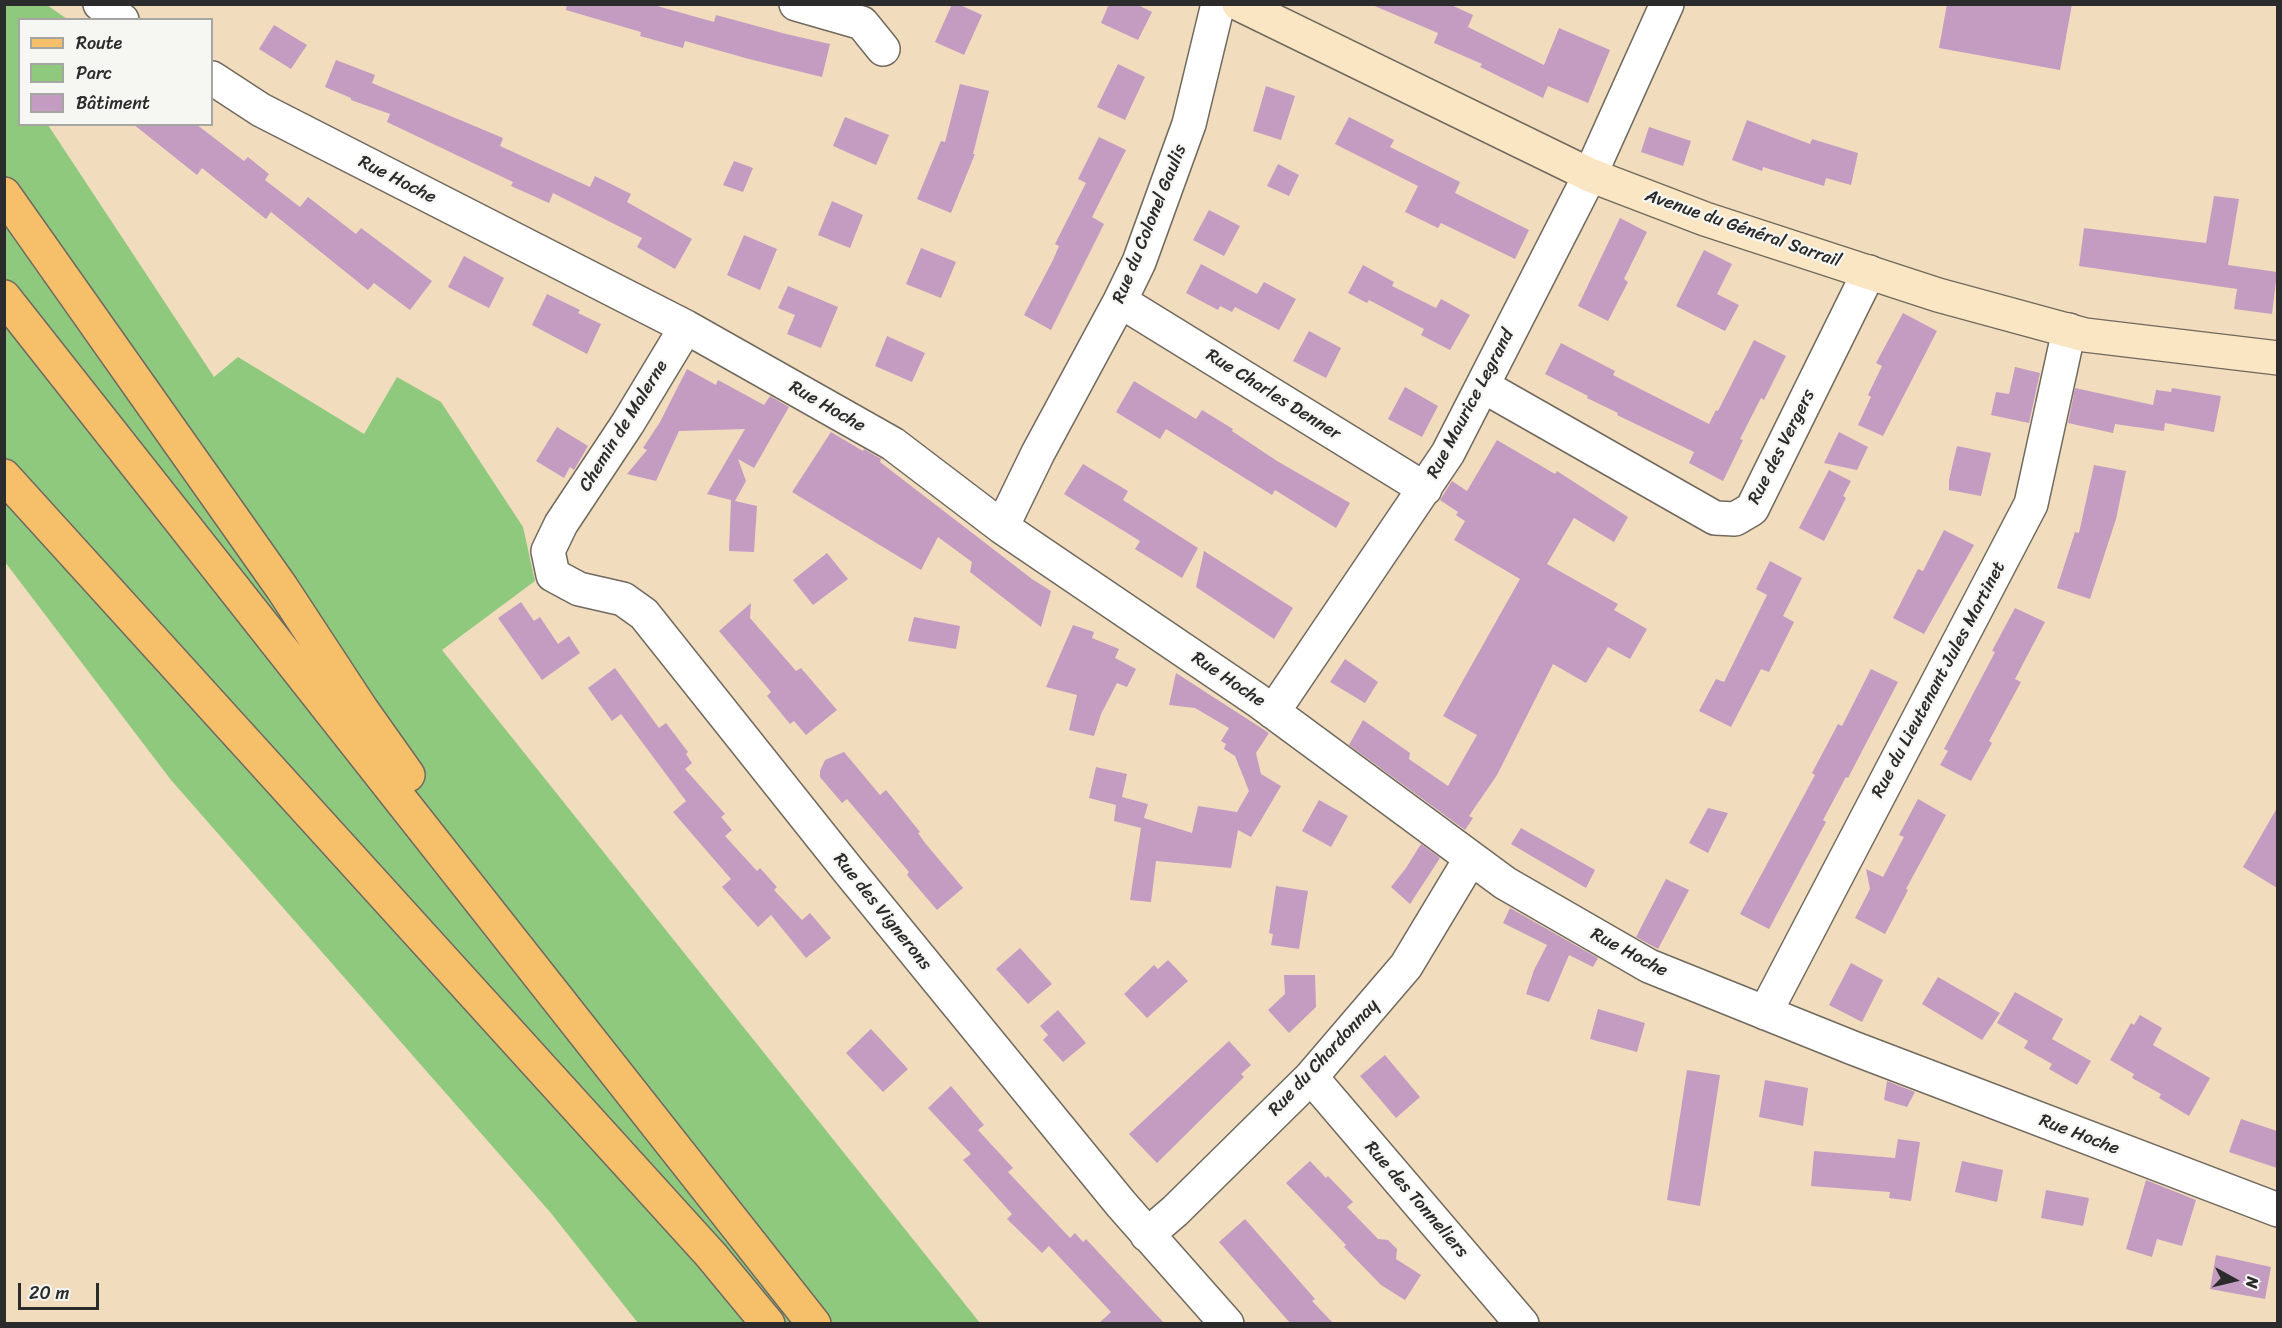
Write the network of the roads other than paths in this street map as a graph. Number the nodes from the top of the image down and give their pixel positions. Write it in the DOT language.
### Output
graph roads {
  1 [pos="99,4"];
  2 [pos="796,4"];
  3 [pos="1218,4"];
  4 [pos="1239,4"];
  5 [pos="1666,4"];
  6 [pos="119,18"];
  7 [pos="883,49"];
  8 [pos="213,79"];
  9 [pos="1590,175"];
  10 [pos="4,194"];
  11 [pos="1869,272"];
  12 [pos="4,297"];
  13 [pos="1120,301"];
  14 [pos="4,320"];
  15 [pos="686,327"];
  16 [pos="2069,330"];
  17 [pos="2277,358"];
  18 [pos="1483,386"];
  19 [pos="4,476"];
  20 [pos="1425,489"];
  21 [pos="561,524"];
  22 [pos="1002,527"];
  23 [pos="1273,712"];
  24 [pos="1471,858"];
  25 [pos="507,934"];
  26 [pos="1765,1013"];
  27 [pos="1311,1077"];
  28 [pos="2277,1210"];
  29 [pos="1147,1235"];
  30 [pos="768,1323"];
  31 [pos="795,1323"];
  32 [pos="814,1323"];
  33 [pos="1227,1323"];
  34 [pos="1522,1323"];
  1 -- 6 [label="street"];
  2 -- 7 [label="street"];
  3 -- 13 [label="street, Rue du Colonel Gaulis"];
  4 -- 9 [label="street, Avenue du Général Sarrail"];
  5 -- 9 [label="street, Rue Maurice Legrand"];
  8 -- 15 [label="street, Rue Hoche"];
  9 -- 11 [label="street, Avenue du Général Sarrail"];
  9 -- 18 [label="street, Rue Maurice Legrand"];
  10 -- 25 [label="main road"];
  11 -- 16 [label="street, Avenue du Général Sarrail"];
  11 -- 18 [label="street, Rue des Vergers"];
  12 -- 25 [label="main road"];
  13 -- 20 [label="street, Rue Charles Denner"];
  13 -- 22 [label="street, Rue du Colonel Gaulis"];
  14 -- 31 [label="main road"];
  15 -- 21 [label="street, Chemin de Malerne"];
  15 -- 22 [label="street, Rue Hoche"];
  16 -- 17 [label="street, Avenue du Général Sarrail"];
  16 -- 26 [label="street, Rue du Lieutenant Jules Martinet"];
  18 -- 20 [label="street, Rue Maurice Legrand"];
  19 -- 30 [label="main road"];
  20 -- 23 [label="street, Rue Maurice Legrand"];
  21 -- 29 [label="street, Rue des Vignerons"];
  22 -- 23 [label="street, Rue Hoche"];
  23 -- 24 [label="street, Rue Hoche"];
  24 -- 26 [label="street, Rue Hoche"];
  24 -- 27 [label="street, Rue du Chardonnay"];
  25 -- 32 [label="main road"];
  26 -- 28 [label="street, Rue Hoche"];
  27 -- 29 [label="street, Rue du Chardonnay"];
  27 -- 34 [label="street, Rue des Tonneliers"];
  29 -- 33 [label="street, Rue des Vignerons"];
}
